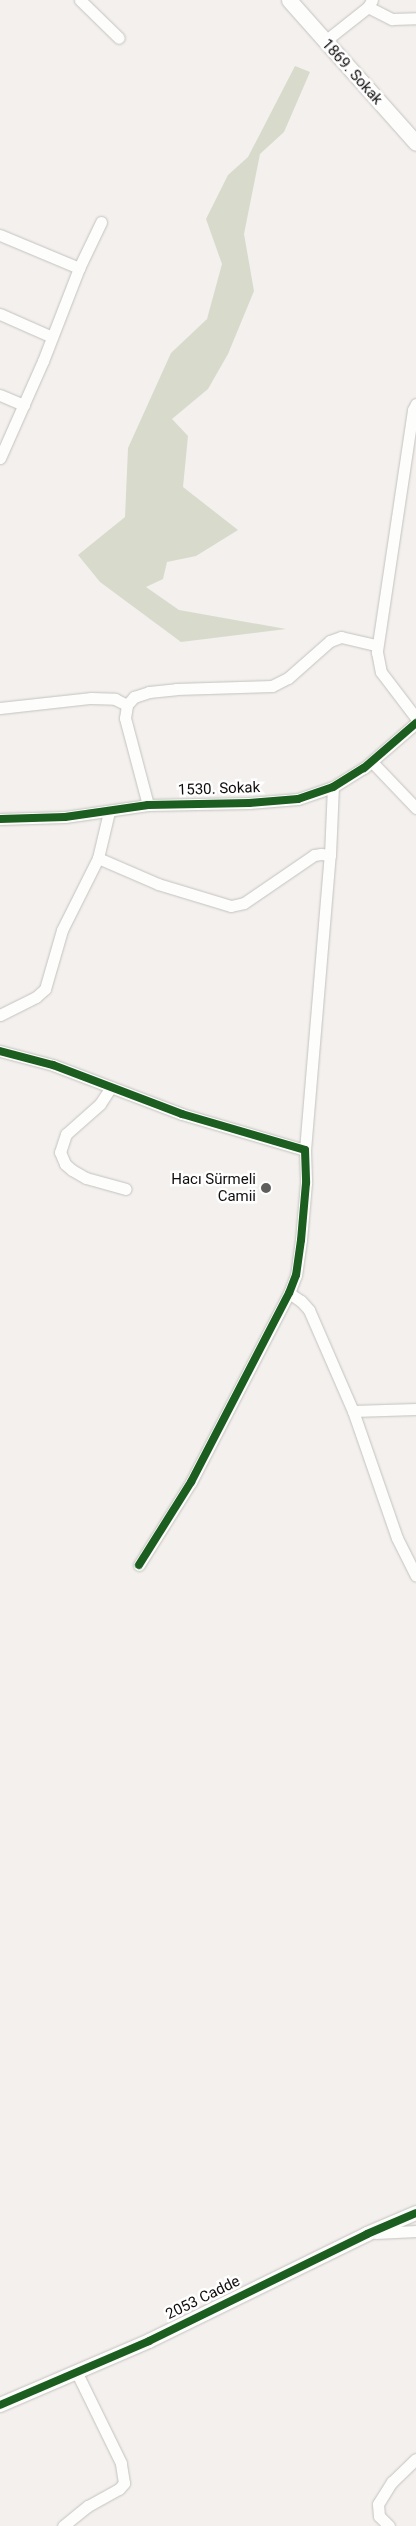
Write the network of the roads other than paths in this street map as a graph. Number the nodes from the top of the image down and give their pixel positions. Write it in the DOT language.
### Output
graph roads {
  1 [pos="80,0"];
  2 [pos="289,0"];
  3 [pos="370,4"];
  4 [pos="416,18"];
  5 [pos="119,38"];
  6 [pos="325,41"];
  7 [pos="416,143"];
  8 [pos="101,222"];
  9 [pos="0,235"];
  10 [pos="79,268"];
  11 [pos="0,314"];
  12 [pos="52,337"];
  13 [pos="0,395"];
  14 [pos="416,404"];
  15 [pos="24,406"];
  16 [pos="0,458"];
  17 [pos="377,645"];
  18 [pos="127,705"];
  19 [pos="0,708"];
  20 [pos="416,718"];
  21 [pos="416,723"];
  22 [pos="372,762"];
  23 [pos="333,787"];
  24 [pos="148,805"];
  25 [pos="416,808"];
  26 [pos="109,812"];
  27 [pos="0,820"];
  28 [pos="330,855"];
  29 [pos="98,858"];
  30 [pos="0,1015"];
  31 [pos="0,1051"];
  32 [pos="111,1087"];
  33 [pos="305,1150"];
  34 [pos="126,1189"];
  35 [pos="290,1293"];
  36 [pos="416,1410"];
  37 [pos="353,1411"];
  38 [pos="139,1566"];
  39 [pos="416,1576"];
  40 [pos="416,2213"];
  41 [pos="416,2231"];
  42 [pos="367,2234"];
  43 [pos="76,2371"];
  44 [pos="0,2405"];
  45 [pos="416,2459"];
  46 [pos="63,2526"];
  47 [pos="389,2526"];
  1 -- 5 [label="street"];
  2 -- 6 [label="main road, 1869. Sokak"];
  3 -- 4 [label="street"];
  3 -- 6 [label="street"];
  6 -- 7 [label="main road, 1869. Sokak"];
  8 -- 10 [label="street"];
  9 -- 10 [label="street"];
  10 -- 12 [label="street"];
  11 -- 12 [label="street"];
  12 -- 15 [label="street"];
  13 -- 15 [label="street"];
  14 -- 17 [label="street"];
  15 -- 16 [label="street"];
  17 -- 18 [label="street"];
  17 -- 20 [label="street"];
  18 -- 19 [label="street"];
  18 -- 24 [label="street"];
  21 -- 22 [label="street, 1530. Sokak"];
  22 -- 23 [label="street, 1530. Sokak"];
  22 -- 25 [label="street"];
  23 -- 24 [label="street, 1530. Sokak"];
  23 -- 28 [label="street"];
  24 -- 26 [label="street, 1530. Sokak"];
  26 -- 27 [label="street, 1530. Sokak"];
  26 -- 29 [label="street"];
  28 -- 29 [label="street"];
  28 -- 33 [label="street"];
  29 -- 30 [label="street"];
  31 -- 32 [label="street"];
  32 -- 33 [label="street"];
  32 -- 34 [label="street"];
  33 -- 35 [label="street"];
  35 -- 37 [label="street"];
  35 -- 38 [label="street"];
  36 -- 37 [label="street"];
  37 -- 39 [label="street"];
  40 -- 42 [label="street, 2053 Cadde"];
  41 -- 42 [label="street"];
  42 -- 43 [label="street, 2053 Cadde"];
  43 -- 44 [label="street, 2053 Cadde"];
  43 -- 46 [label="street"];
  45 -- 47 [label="street"];
}
